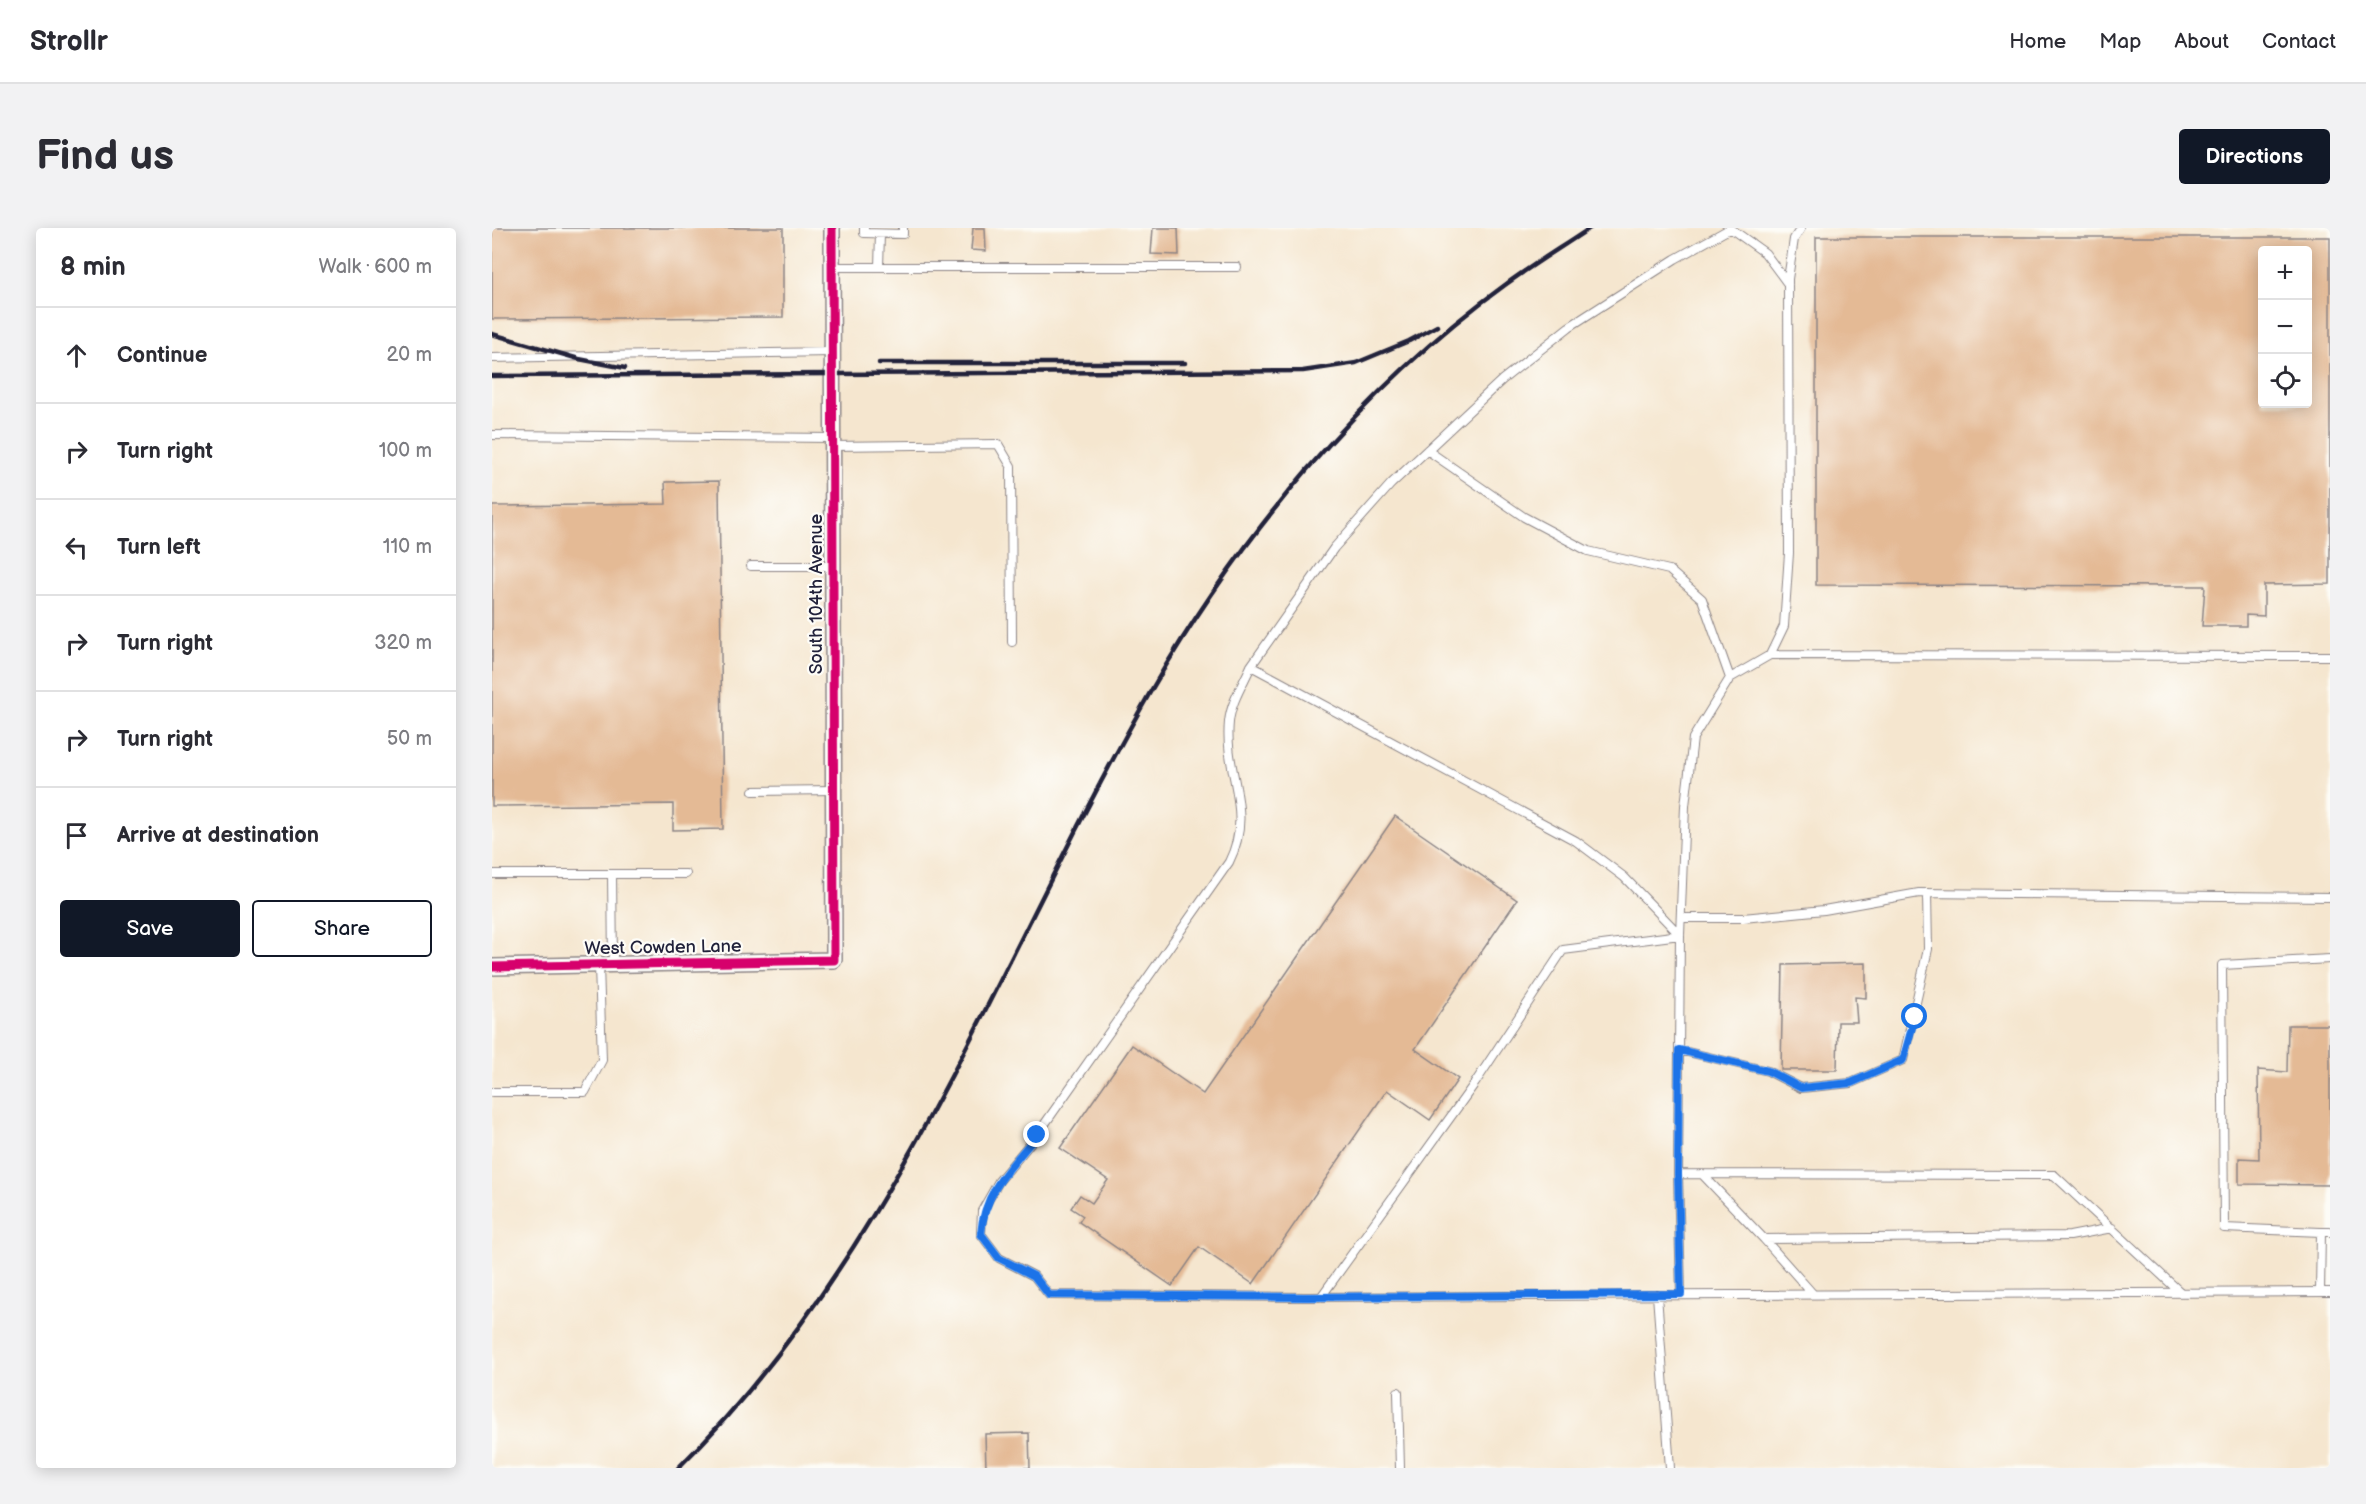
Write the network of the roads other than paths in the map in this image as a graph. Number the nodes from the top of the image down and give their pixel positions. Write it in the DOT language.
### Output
graph roads {
  1 [pos="832,228"];
  2 [pos="864,228"];
  3 [pos="903,228"];
  4 [pos="1731,228"];
  5 [pos="1801,228"];
  6 [pos="880,234"];
  7 [pos="833,267"];
  8 [pos="879,267"];
  9 [pos="1237,267"];
  10 [pos="1788,284"];
  11 [pos="832,352"];
  12 [pos="492,358"];
  13 [pos="492,435"];
  14 [pos="832,442"];
  15 [pos="1426,450"];
  16 [pos="751,566"];
  17 [pos="832,566"];
  18 [pos="1012,642"];
  19 [pos="1770,655"];
  20 [pos="2330,656"];
  21 [pos="1251,666"];
  22 [pos="1730,678"];
  23 [pos="834,790"];
  24 [pos="753,791"];
  25 [pos="492,873"];
  26 [pos="612,874"];
  27 [pos="686,874"];
  28 [pos="1927,893"];
  29 [pos="2330,897"];
  30 [pos="1681,918"];
  31 [pos="1680,935"];
  32 [pos="2330,959"];
  33 [pos="834,960"];
  34 [pos="606,965"];
  35 [pos="492,967"];
  36 [pos="1679,1050"];
  37 [pos="492,1092"];
  38 [pos="1678,1174"];
  39 [pos="1702,1174"];
  40 [pos="2112,1228"];
  41 [pos="2321,1232"];
  42 [pos="2330,1232"];
  43 [pos="1764,1239"];
  44 [pos="2180,1292"];
  45 [pos="2320,1292"];
  46 [pos="2330,1292"];
  47 [pos="1812,1293"];
  48 [pos="1681,1294"];
  49 [pos="1657,1295"];
  50 [pos="1320,1297"];
  51 [pos="1398,1392"];
  52 [pos="1400,1468"];
  53 [pos="1670,1468"];
  1 -- 7 [label="street, South 104th Avenue"];
  2 -- 6 [label="lane"];
  3 -- 6 [label="lane"];
  4 -- 10 [label="lane"];
  4 -- 15 [label="lane"];
  5 -- 10 [label="lane"];
  6 -- 8 [label="lane"];
  7 -- 8 [label="lane"];
  7 -- 11 [label="street, South 104th Avenue"];
  8 -- 9 [label="lane"];
  10 -- 19 [label="lane"];
  11 -- 12 [label="lane"];
  11 -- 14 [label="street, South 104th Avenue"];
  13 -- 14 [label="lane"];
  14 -- 17 [label="street, South 104th Avenue"];
  14 -- 18 [label="lane"];
  15 -- 21 [label="lane"];
  15 -- 22 [label="lane"];
  16 -- 17 [label="lane"];
  17 -- 23 [label="street, South 104th Avenue"];
  19 -- 20 [label="lane"];
  19 -- 22 [label="lane"];
  21 -- 31 [label="lane"];
  21 -- 50 [label="lane"];
  22 -- 30 [label="lane"];
  23 -- 24 [label="lane"];
  23 -- 33 [label="street, South 104th Avenue"];
  25 -- 26 [label="lane"];
  26 -- 27 [label="lane"];
  26 -- 34 [label="lane"];
  28 -- 29 [label="lane"];
  28 -- 30 [label="lane"];
  28 -- 36 [label="lane"];
  30 -- 31 [label="lane"];
  31 -- 36 [label="lane"];
  31 -- 50 [label="lane"];
  32 -- 41 [label="lane"];
  33 -- 34 [label="street, West Cowden Lane"];
  34 -- 35 [label="street, West Cowden Lane"];
  34 -- 37 [label="lane"];
  36 -- 38 [label="lane"];
  38 -- 39 [label="lane"];
  38 -- 48 [label="lane"];
  39 -- 40 [label="lane"];
  39 -- 43 [label="lane"];
  40 -- 43 [label="lane"];
  40 -- 44 [label="lane"];
  41 -- 42 [label="lane"];
  41 -- 45 [label="lane"];
  43 -- 47 [label="lane"];
  44 -- 45 [label="lane"];
  44 -- 47 [label="lane"];
  45 -- 46 [label="lane"];
  47 -- 48 [label="lane"];
  48 -- 49 [label="lane"];
  49 -- 50 [label="lane"];
  49 -- 53 [label="lane"];
  51 -- 52 [label="lane"];
}
